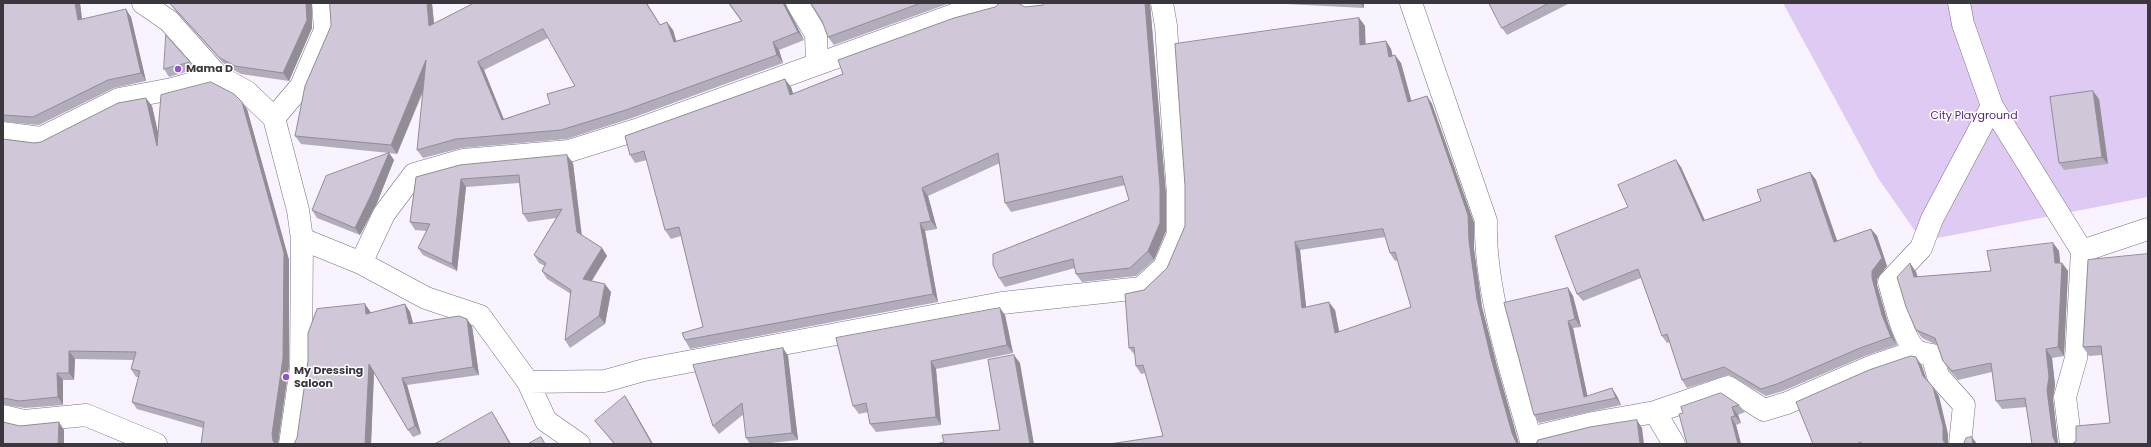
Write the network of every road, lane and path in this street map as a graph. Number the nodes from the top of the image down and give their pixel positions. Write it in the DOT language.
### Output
graph roads {
  1 [pos="143,3"];
  2 [pos="323,3"];
  3 [pos="797,3"];
  4 [pos="997,3"];
  5 [pos="1031,3"];
  6 [pos="1042,3"];
  7 [pos="1162,3"];
  8 [pos="1411,3"];
  9 [pos="1959,3"];
  10 [pos="817,64"];
  11 [pos="218,76"];
  12 [pos="1992,106"];
  13 [pos="274,118"];
  14 [pos="3,133"];
  15 [pos="2148,229"];
  16 [pos="302,239"];
  17 [pos="2082,251"];
  18 [pos="360,263"];
  19 [pos="1917,351"];
  20 [pos="528,382"];
  21 [pos="1655,412"];
  22 [pos="3,416"];
  23 [pos="1531,441"];
  24 [pos="156,444"];
  25 [pos="290,444"];
  26 [pos="579,444"];
  27 [pos="1674,444"];
  28 [pos="1960,444"];
  29 [pos="2071,444"];
  1 -- 11 [label="street"];
  2 -- 13 [label="street"];
  3 -- 10 [label="street"];
  4 -- 10 [label="street"];
  5 -- 6 [label="street"];
  7 -- 20 [label="street"];
  8 -- 23 [label="street"];
  9 -- 12 [label="street"];
  10 -- 18 [label="street"];
  11 -- 13 [label="street"];
  11 -- 14 [label="street"];
  12 -- 17 [label="street"];
  12 -- 19 [label="street"];
  13 -- 16 [label="street"];
  15 -- 17 [label="street"];
  16 -- 18 [label="street"];
  16 -- 25 [label="street"];
  17 -- 29 [label="street"];
  18 -- 20 [label="street"];
  19 -- 21 [label="street"];
  19 -- 28 [label="street"];
  20 -- 26 [label="street"];
  21 -- 23 [label="street"];
  21 -- 27 [label="street"];
  22 -- 24 [label="street"];
}
